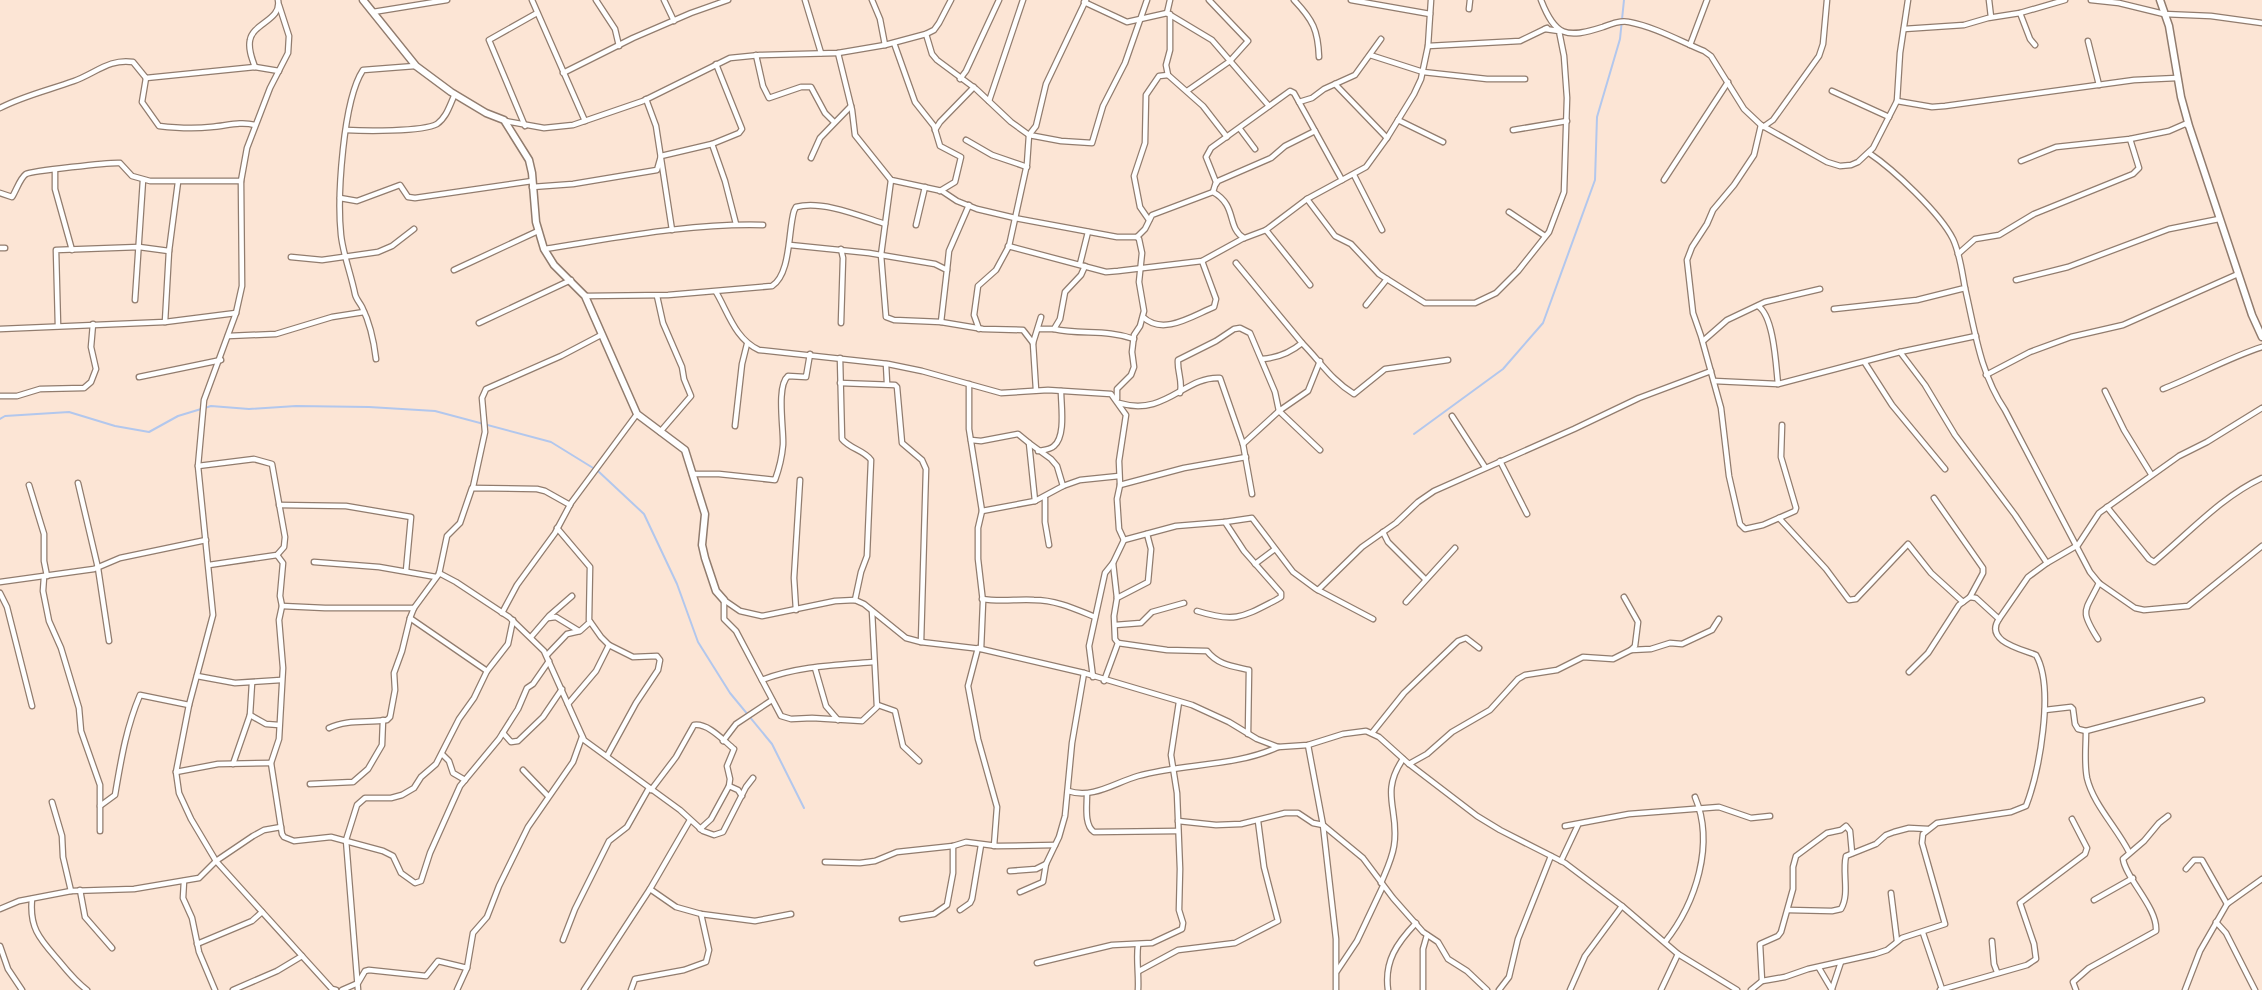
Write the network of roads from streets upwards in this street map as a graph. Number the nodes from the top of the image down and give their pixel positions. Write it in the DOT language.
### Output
graph roads {
  1 [pos="363,0"];
  2 [pos="447,0"];
  3 [pos="532,0"];
  4 [pos="596,0"];
  5 [pos="664,0"];
  6 [pos="728,0"];
  7 [pos="805,0"];
  8 [pos="872,0"];
  9 [pos="951,0"];
  10 [pos="999,0"];
  11 [pos="1023,0"];
  12 [pos="1147,0"];
  13 [pos="1170,0"];
  14 [pos="1209,0"];
  15 [pos="1294,0"];
  16 [pos="1351,0"];
  17 [pos="1431,0"];
  18 [pos="1470,0"];
  19 [pos="1541,0"];
  20 [pos="1708,0"];
  21 [pos="1827,0"];
  22 [pos="1908,0"];
  23 [pos="1989,0"];
  24 [pos="2065,0"];
  25 [pos="2091,0"];
  26 [pos="2160,0"];
  27 [pos="719,1"];
  28 [pos="1085,1"];
  29 [pos="421,2"];
  30 [pos="278,3"];
  31 [pos="1469,9"];
  32 [pos="373,12"];
  33 [pos="537,13"];
  34 [pos="2020,13"];
  35 [pos="1168,14"];
  36 [pos="1430,14"];
  37 [pos="2164,14"];
  38 [pos="1991,17"];
  39 [pos="1140,20"];
  40 [pos="674,21"];
  41 [pos="1551,23"];
  42 [pos="2262,23"];
  43 [pos="1545,29"];
  44 [pos="1904,29"];
  45 [pos="1559,31"];
  46 [pos="926,34"];
  47 [pos="1381,38"];
  48 [pos="2088,41"];
  49 [pos="894,42"];
  50 [pos="820,45"];
  51 [pos="886,45"];
  52 [pos="1690,45"];
  53 [pos="619,46"];
  54 [pos="1428,46"];
  55 [pos="2035,46"];
  56 [pos="821,53"];
  57 [pos="831,53"];
  58 [pos="838,53"];
  59 [pos="756,55"];
  60 [pos="1370,55"];
  61 [pos="1319,57"];
  62 [pos="1230,61"];
  63 [pos="716,64"];
  64 [pos="416,66"];
  65 [pos="255,67"];
  66 [pos="279,71"];
  67 [pos="1423,72"];
  68 [pos="563,73"];
  69 [pos="1168,75"];
  70 [pos="146,78"];
  71 [pos="960,78"];
  72 [pos="2177,78"];
  73 [pos="1526,79"];
  74 [pos="1728,82"];
  75 [pos="1335,84"];
  76 [pos="2099,86"];
  77 [pos="974,87"];
  78 [pos="1187,91"];
  79 [pos="1832,91"];
  80 [pos="455,94"];
  81 [pos="646,99"];
  82 [pos="1897,100"];
  83 [pos="988,101"];
  84 [pos="1299,102"];
  85 [pos="851,106"];
  86 [pos="1269,106"];
  87 [pos="0,108"];
  88 [pos="1889,117"];
  89 [pos="504,120"];
  90 [pos="1398,120"];
  91 [pos="585,121"];
  92 [pos="1566,121"];
  93 [pos="834,122"];
  94 [pos="255,125"];
  95 [pos="525,126"];
  96 [pos="1762,126"];
  97 [pos="2189,126"];
  98 [pos="1240,129"];
  99 [pos="346,130"];
  100 [pos="935,130"];
  101 [pos="1513,130"];
  102 [pos="1315,131"];
  103 [pos="1029,134"];
  104 [pos="1227,138"];
  105 [pos="1387,138"];
  106 [pos="2130,139"];
  107 [pos="966,140"];
  108 [pos="1443,142"];
  109 [pos="712,144"];
  110 [pos="1255,149"];
  111 [pos="1868,153"];
  112 [pos="661,156"];
  113 [pos="810,158"];
  114 [pos="2021,161"];
  115 [pos="1027,166"];
  116 [pos="55,170"];
  117 [pos="1354,175"];
  118 [pos="143,180"];
  119 [pos="891,180"];
  120 [pos="1342,180"];
  121 [pos="1664,180"];
  122 [pos="178,182"];
  123 [pos="241,182"];
  124 [pos="532,184"];
  125 [pos="925,187"];
  126 [pos="1214,190"];
  127 [pos="940,191"];
  128 [pos="0,193"];
  129 [pos="340,198"];
  130 [pos="1307,200"];
  131 [pos="969,205"];
  132 [pos="1509,212"];
  133 [pos="1015,218"];
  134 [pos="2219,219"];
  135 [pos="1149,220"];
  136 [pos="738,224"];
  137 [pos="885,224"];
  138 [pos="916,224"];
  139 [pos="763,225"];
  140 [pos="414,229"];
  141 [pos="672,230"];
  142 [pos="1266,230"];
  143 [pos="1382,230"];
  144 [pos="538,231"];
  145 [pos="1088,232"];
  146 [pos="1545,236"];
  147 [pos="1139,237"];
  148 [pos="1244,238"];
  149 [pos="790,245"];
  150 [pos="1008,246"];
  151 [pos="139,247"];
  152 [pos="544,249"];
  153 [pos="841,249"];
  154 [pos="72,250"];
  155 [pos="169,251"];
  156 [pos="1958,254"];
  157 [pos="881,255"];
  158 [pos="346,256"];
  159 [pos="291,257"];
  160 [pos="1202,261"];
  161 [pos="1236,263"];
  162 [pos="1082,265"];
  163 [pos="1142,268"];
  164 [pos="454,270"];
  165 [pos="947,270"];
  166 [pos="2238,274"];
  167 [pos="1387,279"];
  168 [pos="571,280"];
  169 [pos="2016,280"];
  170 [pos="1310,285"];
  171 [pos="1965,288"];
  172 [pos="1820,290"];
  173 [pos="716,292"];
  174 [pos="585,296"];
  175 [pos="657,296"];
  176 [pos="134,300"];
  177 [pos="1366,305"];
  178 [pos="1758,306"];
  179 [pos="1834,309"];
  180 [pos="364,312"];
  181 [pos="236,313"];
  182 [pos="1041,317"];
  183 [pos="1143,317"];
  184 [pos="165,322"];
  185 [pos="941,322"];
  186 [pos="479,323"];
  187 [pos="841,323"];
  188 [pos="93,324"];
  189 [pos="58,326"];
  190 [pos="0,329"];
  191 [pos="978,329"];
  192 [pos="1054,329"];
  193 [pos="1038,330"];
  194 [pos="601,335"];
  195 [pos="228,336"];
  196 [pos="1976,336"];
  197 [pos="2262,337"];
  198 [pos="1134,339"];
  199 [pos="1703,341"];
  200 [pos="1302,343"];
  201 [pos="747,344"];
  202 [pos="1033,344"];
  203 [pos="2262,347"];
  204 [pos="1900,352"];
  205 [pos="810,354"];
  206 [pos="840,358"];
  207 [pos="376,359"];
  208 [pos="1262,359"];
  209 [pos="220,360"];
  210 [pos="1448,360"];
  211 [pos="1320,361"];
  212 [pos="1864,363"];
  213 [pos="886,364"];
  214 [pos="1711,371"];
  215 [pos="1986,375"];
  216 [pos="139,377"];
  217 [pos="1714,381"];
  218 [pos="840,383"];
  219 [pos="887,383"];
  220 [pos="968,384"];
  221 [pos="1778,384"];
  222 [pos="2163,389"];
  223 [pos="1036,390"];
  224 [pos="2104,390"];
  225 [pos="1061,391"];
  226 [pos="1180,393"];
  227 [pos="0,396"];
  228 [pos="1119,403"];
  229 [pos="2262,408"];
  230 [pos="1279,411"];
  231 [pos="637,414"];
  232 [pos="1452,416"];
  233 [pos="1782,425"];
  234 [pos="735,426"];
  235 [pos="660,432"];
  236 [pos="971,440"];
  237 [pos="1029,443"];
  238 [pos="1243,444"];
  239 [pos="1320,450"];
  240 [pos="1038,451"];
  241 [pos="1246,457"];
  242 [pos="1500,461"];
  243 [pos="198,466"];
  244 [pos="1485,467"];
  245 [pos="1945,469"];
  246 [pos="692,474"];
  247 [pos="2151,474"];
  248 [pos="1119,476"];
  249 [pos="2262,478"];
  250 [pos="800,480"];
  251 [pos="78,483"];
  252 [pos="29,485"];
  253 [pos="1063,486"];
  254 [pos="1120,486"];
  255 [pos="474,487"];
  256 [pos="1252,494"];
  257 [pos="1044,498"];
  258 [pos="1934,498"];
  259 [pos="1036,501"];
  260 [pos="278,505"];
  261 [pos="570,505"];
  262 [pos="2107,507"];
  263 [pos="982,511"];
  264 [pos="1527,514"];
  265 [pos="1779,518"];
  266 [pos="1225,522"];
  267 [pos="557,528"];
  268 [pos="1383,532"];
  269 [pos="1147,534"];
  270 [pos="206,540"];
  271 [pos="1124,540"];
  272 [pos="1048,545"];
  273 [pos="2078,545"];
  274 [pos="2262,546"];
  275 [pos="1456,548"];
  276 [pos="1275,549"];
  277 [pos="277,555"];
  278 [pos="314,562"];
  279 [pos="2046,563"];
  280 [pos="1113,564"];
  281 [pos="1255,564"];
  282 [pos="209,565"];
  283 [pos="98,568"];
  284 [pos="406,571"];
  285 [pos="438,575"];
  286 [pos="45,576"];
  287 [pos="1425,579"];
  288 [pos="0,582"];
  289 [pos="2099,583"];
  290 [pos="1318,590"];
  291 [pos="0,593"];
  292 [pos="572,596"];
  293 [pos="1624,597"];
  294 [pos="1970,597"];
  295 [pos="1117,598"];
  296 [pos="982,599"];
  297 [pos="724,600"];
  298 [pos="855,600"];
  299 [pos="1406,602"];
  300 [pos="1963,602"];
  301 [pos="1184,603"];
  302 [pos="282,606"];
  303 [pos="414,608"];
  304 [pos="796,610"];
  305 [pos="872,611"];
  306 [pos="1197,611"];
  307 [pos="502,612"];
  308 [pos="1095,617"];
  309 [pos="410,618"];
  310 [pos="547,618"];
  311 [pos="1373,619"];
  312 [pos="1719,619"];
  313 [pos="1998,619"];
  314 [pos="513,620"];
  315 [pos="590,622"];
  316 [pos="1114,625"];
  317 [pos="579,631"];
  318 [pos="531,637"];
  319 [pos="2098,639"];
  320 [pos="109,641"];
  321 [pos="920,642"];
  322 [pos="1118,643"];
  323 [pos="609,645"];
  324 [pos="979,648"];
  325 [pos="1479,648"];
  326 [pos="1631,650"];
  327 [pos="547,655"];
  328 [pos="550,661"];
  329 [pos="874,662"];
  330 [pos="815,668"];
  331 [pos="487,670"];
  332 [pos="1910,672"];
  333 [pos="1084,673"];
  334 [pos="197,676"];
  335 [pos="1093,677"];
  336 [pos="281,680"];
  337 [pos="762,680"];
  338 [pos="1104,680"];
  339 [pos="252,683"];
  340 [pos="562,690"];
  341 [pos="772,700"];
  342 [pos="2202,700"];
  343 [pos="1179,702"];
  344 [pos="568,704"];
  345 [pos="878,705"];
  346 [pos="32,706"];
  347 [pos="189,706"];
  348 [pos="2045,710"];
  349 [pos="250,716"];
  350 [pos="383,720"];
  351 [pos="838,720"];
  352 [pos="279,725"];
  353 [pos="329,728"];
  354 [pos="2086,731"];
  355 [pos="503,733"];
  356 [pos="1248,734"];
  357 [pos="1372,734"];
  358 [pos="582,737"];
  359 [pos="723,740"];
  360 [pos="1308,745"];
  361 [pos="1278,747"];
  362 [pos="443,755"];
  363 [pos="607,756"];
  364 [pos="1403,759"];
  365 [pos="919,762"];
  366 [pos="271,763"];
  367 [pos="233,764"];
  368 [pos="1409,764"];
  369 [pos="523,770"];
  370 [pos="1174,770"];
  371 [pos="176,772"];
  372 [pos="753,778"];
  373 [pos="465,780"];
  374 [pos="310,784"];
  375 [pos="729,786"];
  376 [pos="650,789"];
  377 [pos="1068,791"];
  378 [pos="1087,794"];
  379 [pos="548,796"];
  380 [pos="742,796"];
  381 [pos="1695,797"];
  382 [pos="52,802"];
  383 [pos="100,806"];
  384 [pos="1700,809"];
  385 [pos="1770,816"];
  386 [pos="2168,816"];
  387 [pos="2072,819"];
  388 [pos="690,820"];
  389 [pos="1178,821"];
  390 [pos="1258,821"];
  391 [pos="1578,824"];
  392 [pos="1323,825"];
  393 [pos="281,826"];
  394 [pos="1564,826"];
  395 [pos="1928,828"];
  396 [pos="700,829"];
  397 [pos="100,831"];
  398 [pos="1178,831"];
  399 [pos="346,840"];
  400 [pos="981,844"];
  401 [pos="1056,845"];
  402 [pos="953,846"];
  403 [pos="994,846"];
  404 [pos="2129,852"];
  405 [pos="1852,853"];
  406 [pos="1551,856"];
  407 [pos="216,861"];
  408 [pos="1561,861"];
  409 [pos="825,862"];
  410 [pos="1046,864"];
  411 [pos="2186,868"];
  412 [pos="1010,871"];
  413 [pos="2133,878"];
  414 [pos="2262,879"];
  415 [pos="184,881"];
  416 [pos="1382,885"];
  417 [pos="650,889"];
  418 [pos="71,890"];
  419 [pos="80,890"];
  420 [pos="1020,892"];
  421 [pos="1891,893"];
  422 [pos="32,899"];
  423 [pos="2094,900"];
  424 [pos="2227,904"];
  425 [pos="1622,906"];
  426 [pos="0,909"];
  427 [pos="960,910"];
  428 [pos="1788,910"];
  429 [pos="262,912"];
  430 [pos="701,914"];
  431 [pos="791,914"];
  432 [pos="902,919"];
  433 [pos="2216,922"];
  434 [pos="1416,923"];
  435 [pos="1923,932"];
  436 [pos="1427,935"];
  437 [pos="564,940"];
  438 [pos="1897,941"];
  439 [pos="1992,941"];
  440 [pos="1665,942"];
  441 [pos="198,944"];
  442 [pos="1138,945"];
  443 [pos="0,946"];
  444 [pos="112,948"];
  445 [pos="1678,954"];
  446 [pos="302,956"];
  447 [pos="1841,962"];
  448 [pos="1037,963"];
  449 [pos="467,968"];
  450 [pos="1818,968"];
  451 [pos="1139,971"];
  452 [pos="1337,972"];
  453 [pos="1997,972"];
  454 [pos="1762,981"];
  455 [pos="358,983"];
  456 [pos="1726,984"];
  457 [pos="1832,989"];
  458 [pos="22,990"];
  459 [pos="87,990"];
  460 [pos="215,990"];
  461 [pos="233,990"];
  462 [pos="334,990"];
  463 [pos="342,990"];
  464 [pos="358,990"];
  465 [pos="457,990"];
  466 [pos="584,990"];
  467 [pos="631,990"];
  468 [pos="1138,990"];
  469 [pos="1336,990"];
  470 [pos="1388,990"];
  471 [pos="1423,990"];
  472 [pos="1487,990"];
  473 [pos="1500,990"];
  474 [pos="1570,990"];
  475 [pos="1661,990"];
  476 [pos="1723,990"];
  477 [pos="1737,990"];
  478 [pos="1751,990"];
  479 [pos="1941,990"];
  480 [pos="2076,990"];
  481 [pos="2185,990"];
  482 [pos="2255,990"];
  1 -- 32 [label="street"];
  2 -- 29 [label="street"];
  3 -- 33 [label="street"];
  4 -- 53 [label="street"];
  5 -- 40 [label="street"];
  6 -- 27 [label="street"];
  7 -- 50 [label="street"];
  8 -- 51 [label="street"];
  9 -- 46 [label="street"];
  10 -- 71 [label="street"];
  11 -- 83 [label="street"];
  12 -- 39 [label="street"];
  13 -- 35 [label="street"];
  14 -- 62 [label="street"];
  15 -- 61 [label="street"];
  16 -- 36 [label="street"];
  17 -- 36 [label="street"];
  18 -- 31 [label="street"];
  19 -- 41 [label="street"];
  20 -- 52 [label="street"];
  21 -- 96 [label="street"];
  22 -- 44 [label="street"];
  23 -- 38 [label="street"];
  24 -- 34 [label="street"];
  25 -- 37 [label="street"];
  26 -- 37 [label="street"];
  27 -- 40 [label="street"];
  28 -- 39 [label="street"];
  28 -- 103 [label="street"];
  29 -- 32 [label="street"];
  30 -- 65 [label="street"];
  30 -- 66 [label="street"];
  32 -- 64 [label="street"];
  33 -- 68 [label="street"];
  33 -- 95 [label="street"];
  34 -- 38 [label="street"];
  34 -- 55 [label="street"];
  35 -- 39 [label="street"];
  35 -- 62 [label="street"];
  35 -- 69 [label="street"];
  36 -- 54 [label="street"];
  37 -- 42 [label="street"];
  37 -- 72 [label="street"];
  38 -- 44 [label="street"];
  39 -- 103 [label="street"];
  40 -- 53 [label="street"];
  41 -- 43 [label="street"];
  41 -- 45 [label="street"];
  43 -- 45 [label="street"];
  43 -- 54 [label="street"];
  44 -- 82 [label="street"];
  45 -- 52 [label="street"];
  45 -- 92 [label="street"];
  46 -- 49 [label="street"];
  46 -- 71 [label="street"];
  47 -- 60 [label="street"];
  48 -- 76 [label="street"];
  49 -- 51 [label="street"];
  49 -- 100 [label="street"];
  50 -- 56 [label="street"];
  50 -- 57 [label="street"];
  51 -- 58 [label="street"];
  52 -- 74 [label="street"];
  53 -- 68 [label="street"];
  54 -- 67 [label="street"];
  56 -- 57 [label="street"];
  56 -- 59 [label="street"];
  57 -- 58 [label="street"];
  58 -- 85 [label="street"];
  59 -- 63 [label="street"];
  59 -- 93 [label="street"];
  60 -- 67 [label="street"];
  60 -- 75 [label="street"];
  62 -- 78 [label="street"];
  62 -- 86 [label="street"];
  63 -- 81 [label="street"];
  63 -- 109 [label="street"];
  64 -- 80 [label="street"];
  64 -- 99 [label="street"];
  65 -- 66 [label="street"];
  65 -- 70 [label="street"];
  66 -- 94 [label="street"];
  67 -- 73 [label="street"];
  67 -- 90 [label="street"];
  68 -- 91 [label="street"];
  69 -- 78 [label="street"];
  69 -- 135 [label="street"];
  70 -- 87 [label="street"];
  70 -- 94 [label="street"];
  71 -- 77 [label="street"];
  72 -- 76 [label="street"];
  72 -- 97 [label="street"];
  74 -- 96 [label="street"];
  74 -- 121 [label="street"];
  75 -- 84 [label="street"];
  75 -- 105 [label="street"];
  76 -- 82 [label="street"];
  77 -- 83 [label="street"];
  77 -- 100 [label="street"];
  78 -- 104 [label="street"];
  79 -- 88 [label="street"];
  80 -- 89 [label="street"];
  80 -- 99 [label="street"];
  81 -- 91 [label="street"];
  81 -- 112 [label="street"];
  82 -- 88 [label="street"];
  83 -- 103 [label="street"];
  84 -- 86 [label="street"];
  84 -- 102 [label="street"];
  85 -- 93 [label="street"];
  85 -- 119 [label="street"];
  86 -- 98 [label="street"];
  88 -- 111 [label="street"];
  89 -- 95 [label="street"];
  89 -- 124 [label="street"];
  90 -- 105 [label="street"];
  90 -- 108 [label="street"];
  91 -- 95 [label="street"];
  92 -- 101 [label="street"];
  92 -- 146 [label="street"];
  93 -- 113 [label="street"];
  94 -- 123 [label="street"];
  96 -- 111 [label="street"];
  96 -- 199 [label="street"];
  97 -- 106 [label="street"];
  97 -- 134 [label="street"];
  98 -- 104 [label="street"];
  98 -- 110 [label="street"];
  99 -- 129 [label="street"];
  100 -- 127 [label="street"];
  102 -- 120 [label="street"];
  102 -- 126 [label="street"];
  103 -- 115 [label="street"];
  104 -- 126 [label="street"];
  105 -- 117 [label="street"];
  106 -- 114 [label="street"];
  106 -- 156 [label="street"];
  107 -- 115 [label="street"];
  109 -- 112 [label="street"];
  109 -- 136 [label="street"];
  111 -- 156 [label="street"];
  112 -- 124 [label="street"];
  112 -- 141 [label="street"];
  115 -- 133 [label="street"];
  116 -- 118 [label="street"];
  116 -- 128 [label="street"];
  116 -- 154 [label="street"];
  117 -- 120 [label="street"];
  117 -- 143 [label="street"];
  118 -- 122 [label="street"];
  118 -- 151 [label="street"];
  119 -- 125 [label="street"];
  119 -- 137 [label="street"];
  120 -- 130 [label="street"];
  122 -- 123 [label="street"];
  122 -- 155 [label="street"];
  123 -- 181 [label="street"];
  124 -- 129 [label="street"];
  124 -- 144 [label="street"];
  125 -- 127 [label="street"];
  125 -- 138 [label="street"];
  126 -- 135 [label="street"];
  126 -- 148 [label="street"];
  127 -- 131 [label="street"];
  129 -- 158 [label="street"];
  130 -- 142 [label="street"];
  130 -- 167 [label="street"];
  131 -- 133 [label="street"];
  131 -- 165 [label="street"];
  132 -- 146 [label="street"];
  133 -- 145 [label="street"];
  133 -- 150 [label="street"];
  134 -- 166 [label="street"];
  134 -- 169 [label="street"];
  135 -- 147 [label="street"];
  136 -- 139 [label="street"];
  136 -- 141 [label="street"];
  137 -- 149 [label="street"];
  137 -- 157 [label="street"];
  140 -- 158 [label="street"];
  141 -- 152 [label="street"];
  142 -- 148 [label="street"];
  142 -- 170 [label="street"];
  144 -- 152 [label="street"];
  144 -- 164 [label="street"];
  145 -- 147 [label="street"];
  145 -- 162 [label="street"];
  146 -- 167 [label="street"];
  147 -- 163 [label="street"];
  148 -- 160 [label="street"];
  149 -- 153 [label="street"];
  149 -- 173 [label="street"];
  150 -- 162 [label="street"];
  150 -- 191 [label="street"];
  151 -- 154 [label="street"];
  151 -- 155 [label="street"];
  151 -- 176 [label="street"];
  152 -- 168 [label="street"];
  153 -- 157 [label="street"];
  153 -- 187 [label="street"];
  154 -- 189 [label="street"];
  155 -- 184 [label="street"];
  156 -- 171 [label="street"];
  157 -- 165 [label="street"];
  157 -- 185 [label="street"];
  158 -- 159 [label="street"];
  158 -- 180 [label="street"];
  160 -- 163 [label="street"];
  160 -- 183 [label="street"];
  161 -- 200 [label="street"];
  162 -- 163 [label="street"];
  162 -- 192 [label="street"];
  163 -- 183 [label="street"];
  165 -- 185 [label="street"];
  166 -- 197 [label="street"];
  166 -- 215 [label="street"];
  167 -- 177 [label="street"];
  168 -- 174 [label="street"];
  168 -- 186 [label="street"];
  171 -- 179 [label="street"];
  171 -- 196 [label="street"];
  172 -- 178 [label="street"];
  173 -- 175 [label="street"];
  173 -- 201 [label="street"];
  174 -- 175 [label="street"];
  174 -- 194 [label="street"];
  175 -- 235 [label="street"];
  178 -- 199 [label="street"];
  178 -- 221 [label="street"];
  180 -- 195 [label="street"];
  180 -- 207 [label="street"];
  181 -- 184 [label="street"];
  181 -- 195 [label="street"];
  182 -- 193 [label="street"];
  183 -- 198 [label="street"];
  184 -- 188 [label="street"];
  185 -- 191 [label="street"];
  188 -- 189 [label="street"];
  188 -- 227 [label="street"];
  189 -- 190 [label="street"];
  191 -- 202 [label="street"];
  192 -- 193 [label="street"];
  192 -- 198 [label="street"];
  193 -- 202 [label="street"];
  194 -- 231 [label="street"];
  194 -- 255 [label="street"];
  195 -- 209 [label="street"];
  196 -- 204 [label="street"];
  196 -- 215 [label="street"];
  198 -- 228 [label="street"];
  199 -- 214 [label="street"];
  200 -- 208 [label="street"];
  200 -- 211 [label="street"];
  201 -- 205 [label="street"];
  201 -- 234 [label="street"];
  202 -- 223 [label="street"];
  203 -- 222 [label="street"];
  204 -- 212 [label="street"];
  204 -- 279 [label="street"];
  205 -- 206 [label="street"];
  205 -- 246 [label="street"];
  206 -- 213 [label="street"];
  206 -- 218 [label="street"];
  208 -- 226 [label="street"];
  208 -- 230 [label="street"];
  209 -- 216 [label="street"];
  209 -- 243 [label="street"];
  210 -- 211 [label="street"];
  211 -- 230 [label="street"];
  212 -- 221 [label="street"];
  212 -- 245 [label="street"];
  213 -- 219 [label="street"];
  213 -- 220 [label="street"];
  214 -- 217 [label="street"];
  214 -- 242 [label="street"];
  215 -- 273 [label="street"];
  217 -- 221 [label="street"];
  217 -- 265 [label="street"];
  218 -- 219 [label="street"];
  218 -- 298 [label="street"];
  219 -- 321 [label="street"];
  220 -- 223 [label="street"];
  220 -- 236 [label="street"];
  223 -- 225 [label="street"];
  224 -- 247 [label="street"];
  225 -- 228 [label="street"];
  225 -- 240 [label="street"];
  226 -- 228 [label="street"];
  226 -- 238 [label="street"];
  228 -- 248 [label="street"];
  229 -- 247 [label="street"];
  230 -- 238 [label="street"];
  230 -- 239 [label="street"];
  231 -- 235 [label="street"];
  231 -- 261 [label="street"];
  232 -- 244 [label="street"];
  233 -- 265 [label="street"];
  235 -- 246 [label="street"];
  236 -- 237 [label="street"];
  236 -- 263 [label="street"];
  237 -- 240 [label="street"];
  237 -- 259 [label="street"];
  238 -- 241 [label="street"];
  240 -- 253 [label="street"];
  241 -- 254 [label="street"];
  241 -- 256 [label="street"];
  242 -- 244 [label="street"];
  242 -- 264 [label="street"];
  243 -- 260 [label="street"];
  243 -- 270 [label="street"];
  244 -- 268 [label="street"];
  246 -- 297 [label="street"];
  247 -- 262 [label="street"];
  248 -- 253 [label="street"];
  248 -- 254 [label="street"];
  249 -- 262 [label="street"];
  250 -- 304 [label="street"];
  251 -- 283 [label="street"];
  252 -- 286 [label="street"];
  253 -- 257 [label="street"];
  254 -- 271 [label="street"];
  255 -- 261 [label="street"];
  255 -- 285 [label="street"];
  257 -- 259 [label="street"];
  257 -- 272 [label="street"];
  258 -- 294 [label="street"];
  259 -- 263 [label="street"];
  260 -- 277 [label="street"];
  260 -- 284 [label="street"];
  261 -- 267 [label="street"];
  262 -- 273 [label="street"];
  263 -- 296 [label="street"];
  265 -- 300 [label="street"];
  266 -- 269 [label="street"];
  266 -- 276 [label="street"];
  266 -- 281 [label="street"];
  267 -- 307 [label="street"];
  267 -- 315 [label="street"];
  268 -- 287 [label="street"];
  268 -- 290 [label="street"];
  269 -- 271 [label="street"];
  269 -- 295 [label="street"];
  270 -- 282 [label="street"];
  270 -- 283 [label="street"];
  271 -- 280 [label="street"];
  273 -- 279 [label="street"];
  273 -- 289 [label="street"];
  274 -- 289 [label="street"];
  275 -- 287 [label="street"];
  276 -- 281 [label="street"];
  276 -- 290 [label="street"];
  277 -- 282 [label="street"];
  277 -- 302 [label="street"];
  278 -- 284 [label="street"];
  279 -- 313 [label="street"];
  280 -- 295 [label="street"];
  280 -- 308 [label="street"];
  281 -- 306 [label="street"];
  282 -- 334 [label="street"];
  283 -- 286 [label="street"];
  283 -- 320 [label="street"];
  284 -- 285 [label="street"];
  285 -- 303 [label="street"];
  285 -- 307 [label="street"];
  286 -- 288 [label="street"];
  286 -- 383 [label="street"];
  287 -- 299 [label="street"];
  289 -- 319 [label="street"];
  290 -- 311 [label="street"];
  291 -- 346 [label="street"];
  292 -- 310 [label="street"];
  293 -- 326 [label="street"];
  294 -- 300 [label="street"];
  294 -- 313 [label="street"];
  295 -- 316 [label="street"];
  296 -- 308 [label="street"];
  296 -- 324 [label="street"];
  297 -- 304 [label="street"];
  297 -- 337 [label="street"];
  298 -- 304 [label="street"];
  298 -- 305 [label="street"];
  300 -- 332 [label="street"];
  301 -- 316 [label="street"];
  302 -- 303 [label="street"];
  302 -- 336 [label="street"];
  303 -- 309 [label="street"];
  305 -- 321 [label="street"];
  305 -- 329 [label="street"];
  307 -- 314 [label="street"];
  308 -- 335 [label="street"];
  309 -- 331 [label="street"];
  309 -- 350 [label="street"];
  310 -- 317 [label="street"];
  310 -- 318 [label="street"];
  312 -- 326 [label="street"];
  313 -- 348 [label="street"];
  314 -- 318 [label="street"];
  314 -- 331 [label="street"];
  315 -- 317 [label="street"];
  315 -- 323 [label="street"];
  316 -- 322 [label="street"];
  317 -- 327 [label="street"];
  318 -- 327 [label="street"];
  321 -- 324 [label="street"];
  322 -- 338 [label="street"];
  322 -- 356 [label="street"];
  323 -- 344 [label="street"];
  323 -- 363 [label="street"];
  324 -- 333 [label="street"];
  324 -- 403 [label="street"];
  325 -- 357 [label="street"];
  326 -- 368 [label="street"];
  327 -- 328 [label="street"];
  328 -- 340 [label="street"];
  328 -- 355 [label="street"];
  329 -- 330 [label="street"];
  329 -- 345 [label="street"];
  330 -- 337 [label="street"];
  330 -- 351 [label="street"];
  331 -- 362 [label="street"];
  333 -- 335 [label="street"];
  333 -- 377 [label="street"];
  334 -- 339 [label="street"];
  334 -- 347 [label="street"];
  335 -- 338 [label="street"];
  336 -- 339 [label="street"];
  336 -- 352 [label="street"];
  337 -- 341 [label="street"];
  338 -- 343 [label="street"];
  339 -- 349 [label="street"];
  340 -- 344 [label="street"];
  340 -- 355 [label="street"];
  341 -- 351 [label="street"];
  341 -- 359 [label="street"];
  342 -- 354 [label="street"];
  343 -- 356 [label="street"];
  343 -- 370 [label="street"];
  344 -- 358 [label="street"];
  345 -- 351 [label="street"];
  345 -- 365 [label="street"];
  347 -- 371 [label="street"];
  347 -- 383 [label="street"];
  348 -- 354 [label="street"];
  348 -- 395 [label="street"];
  349 -- 352 [label="street"];
  349 -- 367 [label="street"];
  350 -- 353 [label="street"];
  350 -- 374 [label="street"];
  352 -- 366 [label="street"];
  354 -- 404 [label="street"];
  355 -- 373 [label="street"];
  356 -- 361 [label="street"];
  357 -- 360 [label="street"];
  357 -- 364 [label="street"];
  358 -- 363 [label="street"];
  358 -- 379 [label="street"];
  359 -- 375 [label="street"];
  359 -- 376 [label="street"];
  360 -- 361 [label="street"];
  360 -- 392 [label="street"];
  361 -- 370 [label="street"];
  362 -- 373 [label="street"];
  362 -- 399 [label="street"];
  363 -- 376 [label="street"];
  364 -- 368 [label="street"];
  364 -- 416 [label="street"];
  366 -- 367 [label="street"];
  366 -- 393 [label="street"];
  367 -- 371 [label="street"];
  368 -- 406 [label="street"];
  369 -- 379 [label="street"];
  370 -- 378 [label="street"];
  370 -- 389 [label="street"];
  371 -- 407 [label="street"];
  372 -- 380 [label="street"];
  373 -- 399 [label="street"];
  375 -- 380 [label="street"];
  375 -- 396 [label="street"];
  376 -- 388 [label="street"];
  376 -- 437 [label="street"];
  377 -- 378 [label="street"];
  377 -- 401 [label="street"];
  378 -- 398 [label="street"];
  379 -- 449 [label="street"];
  380 -- 396 [label="street"];
  381 -- 384 [label="street"];
  382 -- 418 [label="street"];
  383 -- 397 [label="street"];
  384 -- 385 [label="street"];
  384 -- 391 [label="street"];
  384 -- 440 [label="street"];
  386 -- 404 [label="street"];
  387 -- 453 [label="street"];
  388 -- 396 [label="street"];
  388 -- 417 [label="street"];
  389 -- 390 [label="street"];
  389 -- 398 [label="street"];
  390 -- 392 [label="street"];
  390 -- 451 [label="street"];
  391 -- 394 [label="street"];
  391 -- 408 [label="street"];
  392 -- 416 [label="street"];
  392 -- 452 [label="street"];
  393 -- 399 [label="street"];
  393 -- 407 [label="street"];
  395 -- 405 [label="street"];
  395 -- 435 [label="street"];
  398 -- 442 [label="street"];
  399 -- 455 [label="street"];
  400 -- 402 [label="street"];
  400 -- 403 [label="street"];
  400 -- 427 [label="street"];
  401 -- 403 [label="street"];
  401 -- 410 [label="street"];
  402 -- 409 [label="street"];
  402 -- 432 [label="street"];
  404 -- 413 [label="street"];
  405 -- 428 [label="street"];
  405 -- 428 [label="street"];
  406 -- 408 [label="street"];
  406 -- 473 [label="street"];
  407 -- 415 [label="street"];
  407 -- 429 [label="street"];
  408 -- 425 [label="street"];
  410 -- 412 [label="street"];
  410 -- 420 [label="street"];
  411 -- 424 [label="street"];
  413 -- 423 [label="street"];
  413 -- 480 [label="street"];
  414 -- 424 [label="street"];
  415 -- 419 [label="street"];
  415 -- 441 [label="street"];
  416 -- 434 [label="street"];
  416 -- 452 [label="street"];
  417 -- 430 [label="street"];
  417 -- 466 [label="street"];
  418 -- 419 [label="street"];
  418 -- 422 [label="street"];
  419 -- 444 [label="street"];
  421 -- 438 [label="street"];
  422 -- 426 [label="street"];
  422 -- 459 [label="street"];
  424 -- 433 [label="street"];
  425 -- 440 [label="street"];
  425 -- 474 [label="street"];
  428 -- 454 [label="street"];
  429 -- 441 [label="street"];
  429 -- 446 [label="street"];
  430 -- 431 [label="street"];
  430 -- 467 [label="street"];
  433 -- 481 [label="street"];
  433 -- 482 [label="street"];
  434 -- 436 [label="street"];
  434 -- 470 [label="street"];
  435 -- 438 [label="street"];
  435 -- 479 [label="street"];
  436 -- 471 [label="street"];
  436 -- 472 [label="street"];
  438 -- 447 [label="street"];
  439 -- 453 [label="street"];
  440 -- 445 [label="street"];
  441 -- 460 [label="street"];
  442 -- 448 [label="street"];
  442 -- 451 [label="street"];
  443 -- 458 [label="street"];
  445 -- 456 [label="street"];
  445 -- 475 [label="street"];
  446 -- 461 [label="street"];
  446 -- 462 [label="street"];
  447 -- 450 [label="street"];
  447 -- 457 [label="street"];
  449 -- 455 [label="street"];
  449 -- 465 [label="street"];
  450 -- 454 [label="street"];
  450 -- 457 [label="street"];
  451 -- 468 [label="street"];
  452 -- 469 [label="street"];
  453 -- 479 [label="street"];
  454 -- 478 [label="street"];
  455 -- 463 [label="street"];
  455 -- 464 [label="street"];
  456 -- 476 [label="street"];
  456 -- 477 [label="street"];
}
